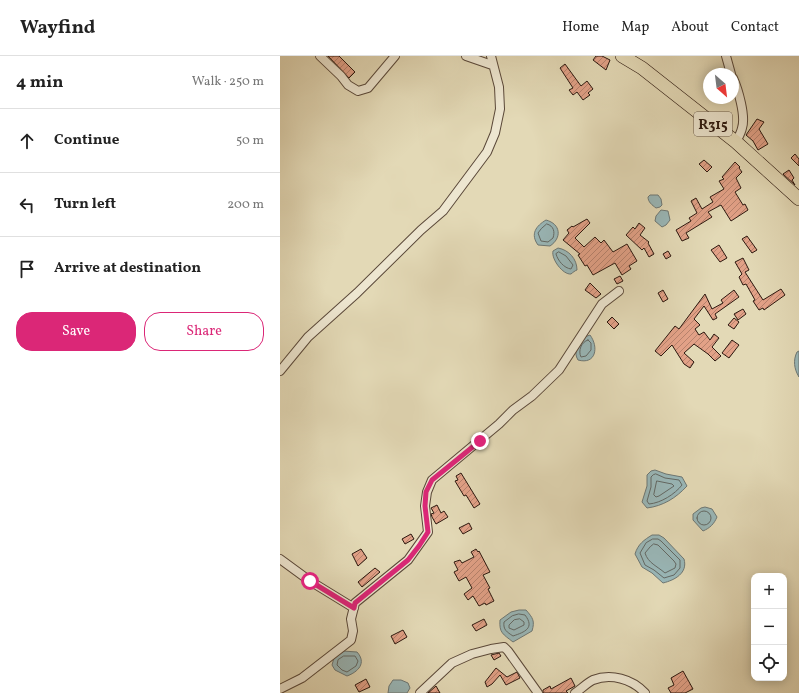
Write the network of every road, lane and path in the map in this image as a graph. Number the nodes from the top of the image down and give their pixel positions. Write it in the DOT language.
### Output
graph roads {
  1 [pos="320,56"];
  2 [pos="395,56"];
  3 [pos="466,56"];
  4 [pos="490,56"];
  5 [pos="622,56"];
  6 [pos="726,56"];
  7 [pos="492,65"];
  8 [pos="729,68"];
  9 [pos="739,96"];
  10 [pos="736,142"];
  11 [pos="799,199"];
  12 [pos="619,291"];
  13 [pos="280,371"];
  14 [pos="280,559"];
  15 [pos="354,608"];
  16 [pos="280,690"];
  17 [pos="420,693"];
  18 [pos="538,693"];
  19 [pos="575,693"];
  20 [pos="645,693"];
  1 -- 2 [label="street"];
  3 -- 7 [label="street"];
  4 -- 7 [label="street"];
  5 -- 10 [label="main road, R315"];
  6 -- 8 [label="street"];
  7 -- 13 [label="street"];
  9 -- 10 [label="street"];
  10 -- 11 [label="main road, R315"];
  12 -- 15 [label="street"];
  14 -- 15 [label="street"];
  15 -- 16 [label="street"];
  17 -- 18 [label="street"];
  19 -- 20 [label="street"];
}
